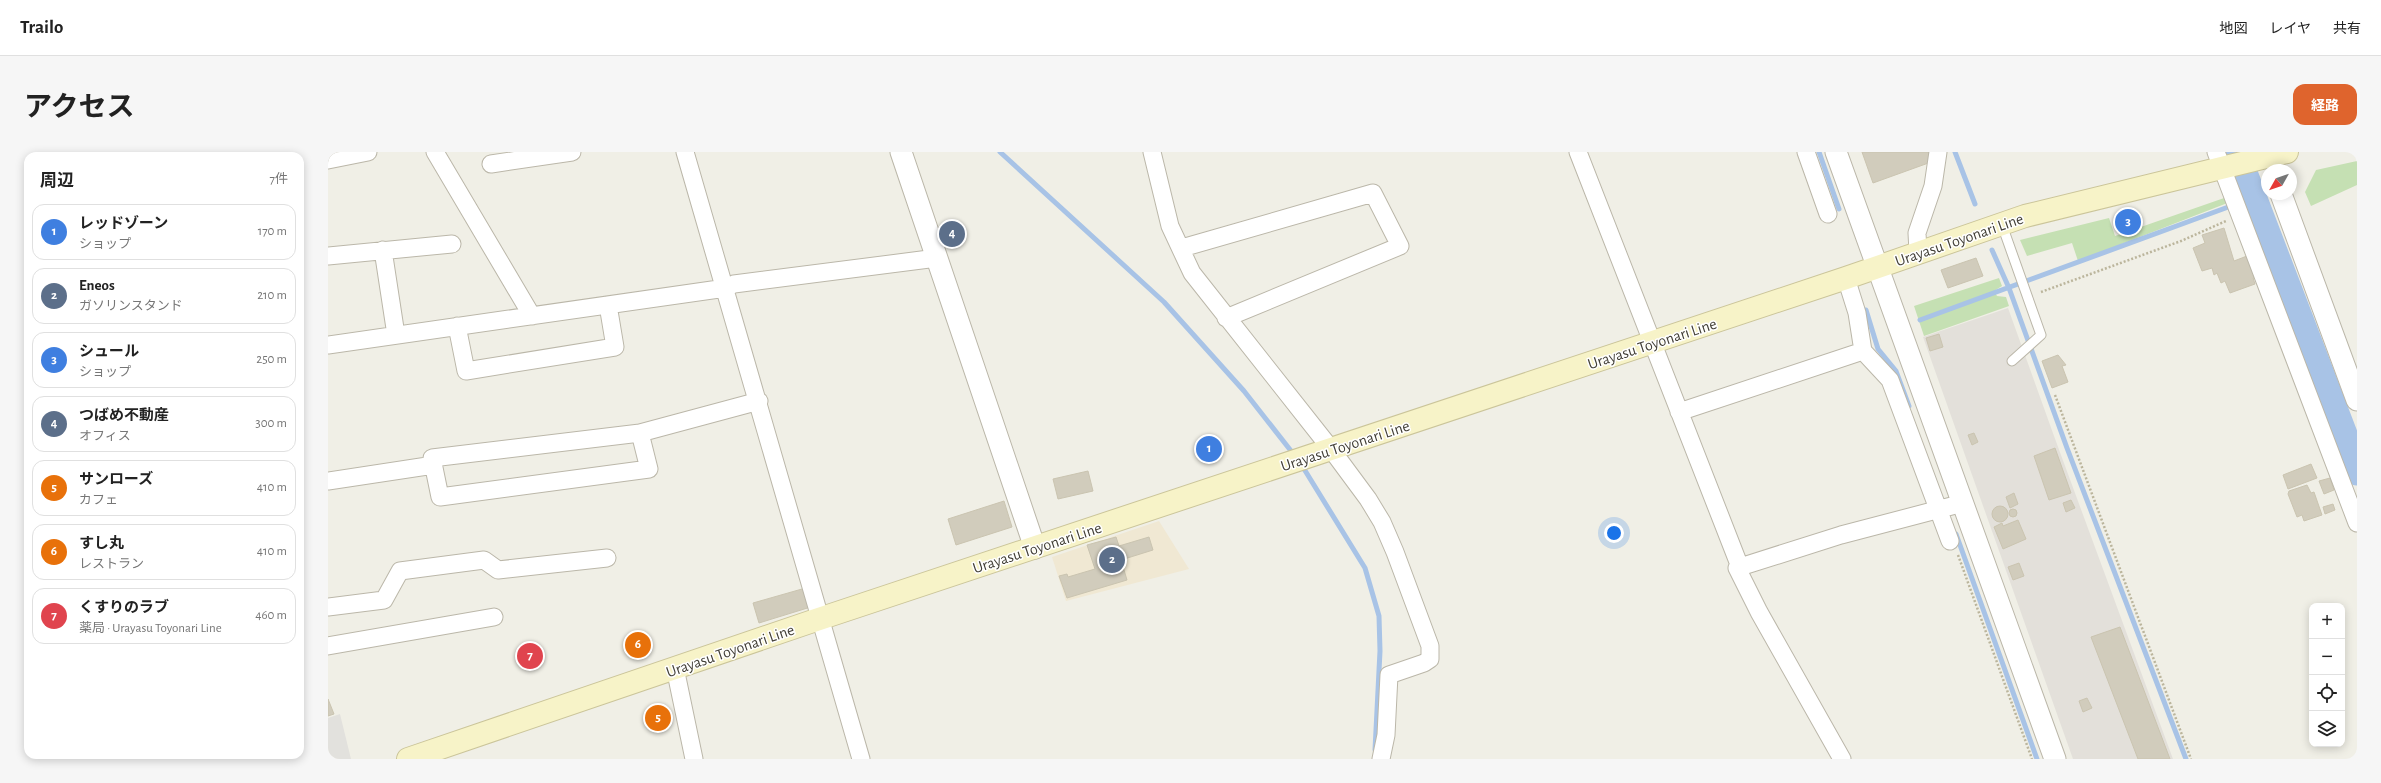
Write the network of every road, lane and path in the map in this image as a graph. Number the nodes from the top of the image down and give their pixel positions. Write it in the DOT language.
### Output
graph roads {
  1 [pos="368,152"];
  2 [pos="435,152"];
  3 [pos="572,152"];
  4 [pos="685,152"];
  5 [pos="901,152"];
  6 [pos="1152,152"];
  7 [pos="1578,152"];
  8 [pos="1806,152"];
  9 [pos="1836,152"];
  10 [pos="1938,152"];
  11 [pos="2287,152"];
  12 [pos="328,160"];
  13 [pos="2262,160"];
  14 [pos="2222,162"];
  15 [pos="491,164"];
  16 [pos="2282,200"];
  17 [pos="1828,214"];
  18 [pos="2240,215"];
  19 [pos="2002,225"];
  20 [pos="452,244"];
  21 [pos="1182,248"];
  22 [pos="383,250"];
  23 [pos="1918,252"];
  24 [pos="328,256"];
  25 [pos="937,258"];
  26 [pos="1878,267"];
  27 [pos="1846,278"];
  28 [pos="726,288"];
  29 [pos="2042,292"];
  30 [pos="608,305"];
  31 [pos="532,316"];
  32 [pos="1226,318"];
  33 [pos="457,326"];
  34 [pos="396,335"];
  35 [pos="1652,342"];
  36 [pos="328,345"];
  37 [pos="1863,350"];
  38 [pos="2012,361"];
  39 [pos="2055,395"];
  40 [pos="2357,400"];
  41 [pos="759,401"];
  42 [pos="1679,412"];
  43 [pos="640,433"];
  44 [pos="1331,449"];
  45 [pos="434,465"];
  46 [pos="328,481"];
  47 [pos="1963,504"];
  48 [pos="1938,510"];
  49 [pos="2357,523"];
  50 [pos="1950,541"];
  51 [pos="1035,548"];
  52 [pos="607,558"];
  53 [pos="1740,566"];
  54 [pos="328,607"];
  55 [pos="494,617"];
  56 [pos="821,619"];
  57 [pos="328,646"];
  58 [pos="675,668"];
  59 [pos="408,759"];
  60 [pos="694,759"];
  61 [pos="861,759"];
  62 [pos="1381,759"];
  63 [pos="1842,759"];
  64 [pos="2032,759"];
  65 [pos="2055,759"];
  66 [pos="2191,759"];
  1 -- 12 [label="street"];
  2 -- 31 [label="street"];
  3 -- 15 [label="street"];
  4 -- 28 [label="street"];
  5 -- 25 [label="street"];
  6 -- 21 [label="street"];
  7 -- 35 [label="street"];
  8 -- 17 [label="street"];
  9 -- 26 [label="street"];
  10 -- 23 [label="street"];
  11 -- 13 [label="main road, Urayasu Toyonari Line"];
  13 -- 14 [label="main road, Urayasu Toyonari Line"];
  14 -- 18 [label="street"];
  14 -- 19 [label="main road, Urayasu Toyonari Line"];
  16 -- 40 [label="street"];
  18 -- 29 [label="path"];
  18 -- 49 [label="street"];
  19 -- 23 [label="main road, Urayasu Toyonari Line"];
  19 -- 38 [label="lane"];
  20 -- 22 [label="street"];
  21 -- 32 [label="street"];
  21 -- 32 [label="street"];
  22 -- 24 [label="street"];
  22 -- 34 [label="street"];
  23 -- 26 [label="main road, Urayasu Toyonari Line"];
  25 -- 28 [label="street"];
  25 -- 51 [label="street"];
  26 -- 27 [label="main road, Urayasu Toyonari Line"];
  26 -- 47 [label="street"];
  27 -- 35 [label="main road, Urayasu Toyonari Line"];
  27 -- 37 [label="street"];
  28 -- 30 [label="street"];
  28 -- 41 [label="street"];
  30 -- 31 [label="street"];
  30 -- 33 [label="street"];
  31 -- 33 [label="street"];
  32 -- 44 [label="street"];
  33 -- 34 [label="street"];
  34 -- 36 [label="street"];
  35 -- 42 [label="street"];
  35 -- 44 [label="main road, Urayasu Toyonari Line"];
  37 -- 42 [label="street"];
  37 -- 48 [label="street"];
  39 -- 66 [label="path"];
  41 -- 43 [label="street"];
  41 -- 56 [label="street"];
  42 -- 53 [label="street"];
  43 -- 45 [label="street"];
  43 -- 45 [label="street"];
  44 -- 51 [label="main road, Urayasu Toyonari Line"];
  44 -- 62 [label="street"];
  45 -- 46 [label="street"];
  47 -- 48 [label="street"];
  47 -- 65 [label="street"];
  48 -- 50 [label="street"];
  48 -- 53 [label="street"];
  50 -- 64 [label="path"];
  51 -- 56 [label="main road, Urayasu Toyonari Line"];
  52 -- 54 [label="street"];
  53 -- 63 [label="street"];
  55 -- 57 [label="street"];
  56 -- 58 [label="main road, Urayasu Toyonari Line"];
  56 -- 61 [label="street"];
  58 -- 59 [label="main road, Urayasu Toyonari Line"];
  58 -- 60 [label="street"];
}
